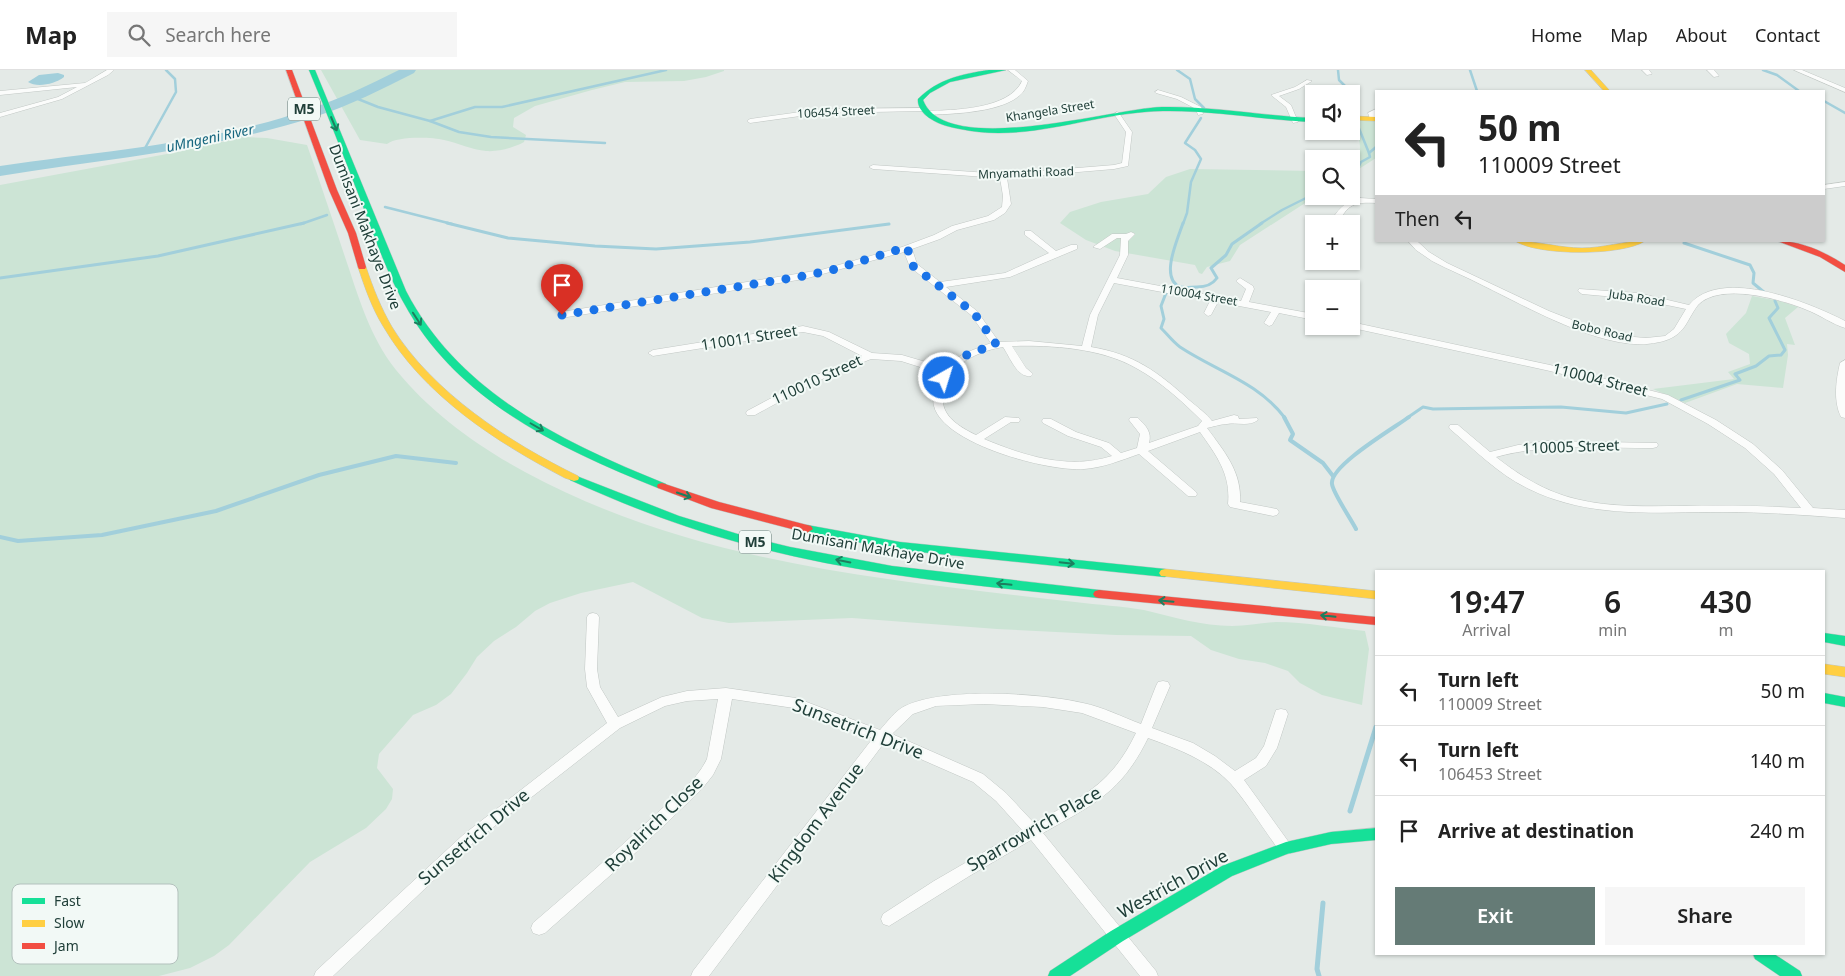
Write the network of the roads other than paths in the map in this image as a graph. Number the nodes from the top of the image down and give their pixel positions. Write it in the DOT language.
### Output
graph roads {
  1 [pos="111,70"];
  2 [pos="289,70"];
  3 [pos="312,70"];
  4 [pos="1003,70"];
  5 [pos="1011,70"];
  6 [pos="1588,70"];
  7 [pos="1710,70"];
  8 [pos="1797,70"];
  9 [pos="1716,76"];
  10 [pos="1309,81"];
  11 [pos="90,83"];
  12 [pos="1605,90"];
  13 [pos="1845,90"];
  14 [pos="1158,92"];
  15 [pos="0,93"];
  16 [pos="924,111"];
  17 [pos="1200,112"];
  18 [pos="1117,114"];
  19 [pos="0,115"];
  20 [pos="1375,116"];
  21 [pos="1360,117"];
  22 [pos="1297,120"];
  23 [pos="1305,120"];
  24 [pos="750,121"];
  25 [pos="872,167"];
  26 [pos="1004,176"];
  27 [pos="1845,184"];
  28 [pos="1825,187"];
  29 [pos="1375,201"];
  30 [pos="1338,215"];
  31 [pos="1028,233"];
  32 [pos="1413,242"];
  33 [pos="1523,242"];
  34 [pos="1638,242"];
  35 [pos="1787,242"];
  36 [pos="1806,245"];
  37 [pos="907,247"];
  38 [pos="1074,247"];
  39 [pos="1097,247"];
  40 [pos="1054,254"];
  41 [pos="1845,269"];
  42 [pos="1114,280"];
  43 [pos="1240,280"];
  44 [pos="939,285"];
  45 [pos="1582,291"];
  46 [pos="1216,298"];
  47 [pos="1244,303"];
  48 [pos="1691,308"];
  49 [pos="1276,310"];
  50 [pos="1208,313"];
  51 [pos="562,315"];
  52 [pos="1305,316"];
  53 [pos="1269,323"];
  54 [pos="1845,325"];
  55 [pos="1360,327"];
  56 [pos="1001,344"];
  57 [pos="1086,349"];
  58 [pos="653,353"];
  59 [pos="870,356"];
  60 [pos="1845,363"];
  61 [pos="944,371"];
  62 [pos="1028,374"];
  63 [pos="751,413"];
  64 [pos="1845,415"];
  65 [pos="1015,420"];
  66 [pos="1134,420"];
  67 [pos="1254,420"];
  68 [pos="1047,421"];
  69 [pos="1204,426"];
  70 [pos="1454,428"];
  71 [pos="976,439"];
  72 [pos="1653,445"];
  73 [pos="1140,450"];
  74 [pos="1489,456"];
  75 [pos="1120,457"];
  76 [pos="1192,494"];
  77 [pos="1273,512"];
  78 [pos="1810,512"];
  79 [pos="1845,514"];
  80 [pos="1375,595"];
  81 [pos="593,617"];
  82 [pos="1375,621"];
  83 [pos="1825,638"];
  84 [pos="1845,641"];
  85 [pos="1825,670"];
  86 [pos="1845,672"];
  87 [pos="1163,686"];
  88 [pos="726,694"];
  89 [pos="1825,698"];
  90 [pos="1845,702"];
  91 [pos="1281,714"];
  92 [pos="615,724"];
  93 [pos="1145,730"];
  94 [pos="882,736"];
  95 [pos="1235,779"];
  96 [pos="1033,832"];
  97 [pos="1375,834"];
  98 [pos="1286,848"];
  99 [pos="889,919"];
  100 [pos="539,928"];
  101 [pos="1117,936"];
  102 [pos="1762,955"];
  103 [pos="322,976"];
  104 [pos="699,976"];
  105 [pos="1056,976"];
  106 [pos="1150,976"];
  107 [pos="1794,976"];
  1 -- 11 [label="street"];
  82 -- 2 [label="main road, Dumisani Makhaye Drive / M5, one-way"];
  3 -- 80 [label="main road, Dumisani Makhaye Drive / M5, one-way"];
  4 -- 16 [label="main road"];
  5 -- 16 [label="street, 106454 Street"];
  6 -- 12 [label="main road"];
  7 -- 9 [label="street"];
  8 -- 13 [label="street"];
  10 -- 22 [label="street"];
  11 -- 15 [label="street"];
  11 -- 19 [label="street"];
  14 -- 17 [label="street"];
  16 -- 18 [label="main road, Khangela Street"];
  16 -- 24 [label="street, 106454 Street"];
  17 -- 18 [label="main road, Khangela Street"];
  17 -- 22 [label="main road, Khangela Street"];
  18 -- 26 [label="street, Mnyamathi Road"];
  20 -- 21 [label="main road"];
  22 -- 23 [label="main road, Khangela Street"];
  25 -- 26 [label="street, Mnyamathi Road"];
  26 -- 37 [label="street"];
  27 -- 28 [label="street"];
  29 -- 30 [label="street"];
  31 -- 40 [label="street"];
  32 -- 48 [label="street, Bobo Road"];
  33 -- 34 [label="main road"];
  35 -- 36 [label="main road"];
  36 -- 41 [label="main road"];
  37 -- 44 [label="street"];
  37 -- 51 [label="street"];
  38 -- 40 [label="street"];
  39 -- 42 [label="street"];
  40 -- 44 [label="street"];
  42 -- 46 [label="street, 110004 Street"];
  42 -- 57 [label="street"];
  43 -- 47 [label="street"];
  44 -- 56 [label="street"];
  45 -- 48 [label="street, Juba Road"];
  46 -- 47 [label="street, 110004 Street"];
  46 -- 50 [label="street"];
  47 -- 49 [label="street, 110004 Street"];
  48 -- 54 [label="street, Bobo Road"];
  49 -- 52 [label="street, 110004 Street"];
  49 -- 53 [label="street"];
  55 -- 78 [label="street, 110004 Street"];
  56 -- 57 [label="street"];
  56 -- 61 [label="street"];
  56 -- 62 [label="street"];
  57 -- 69 [label="street"];
  58 -- 59 [label="street, 110011 Street"];
  59 -- 61 [label="street, 110010 Street"];
  59 -- 63 [label="street, 110010 Street"];
  60 -- 64 [label="street"];
  61 -- 71 [label="street"];
  65 -- 71 [label="street"];
  66 -- 73 [label="street"];
  67 -- 69 [label="street"];
  68 -- 75 [label="street"];
  69 -- 73 [label="street"];
  69 -- 77 [label="street"];
  70 -- 74 [label="street"];
  71 -- 75 [label="street"];
  72 -- 74 [label="street, 110005 Street"];
  73 -- 75 [label="street"];
  73 -- 76 [label="street"];
  74 -- 78 [label="street"];
  78 -- 79 [label="street"];
  81 -- 92 [label="street"];
  83 -- 84 [label="main road"];
  85 -- 86 [label="main road"];
  87 -- 93 [label="street, Sparrowrich Place"];
  88 -- 92 [label="street, Sunsetrich Drive"];
  88 -- 94 [label="street, Sunsetrich Drive"];
  88 -- 100 [label="street, Royalrich Close"];
  89 -- 90 [label="main road"];
  91 -- 95 [label="street"];
  92 -- 103 [label="street, Sunsetrich Drive"];
  93 -- 94 [label="street, Kingdom Avenue"];
  93 -- 95 [label="street, Kingdom Avenue"];
  93 -- 96 [label="street, Sparrowrich Place"];
  94 -- 96 [label="street, Sunsetrich Drive"];
  94 -- 104 [label="street, Kingdom Avenue"];
  95 -- 98 [label="street, Kingdom Avenue"];
  96 -- 99 [label="street, Sparrowrich Place"];
  96 -- 101 [label="street, Sunsetrich Drive"];
  97 -- 98 [label="main road, Westrich Drive"];
  98 -- 101 [label="main road, Westrich Drive"];
  101 -- 105 [label="main road, Westrich Drive"];
  101 -- 106 [label="street, Sunsetrich Drive"];
  102 -- 107 [label="main road"];
}
